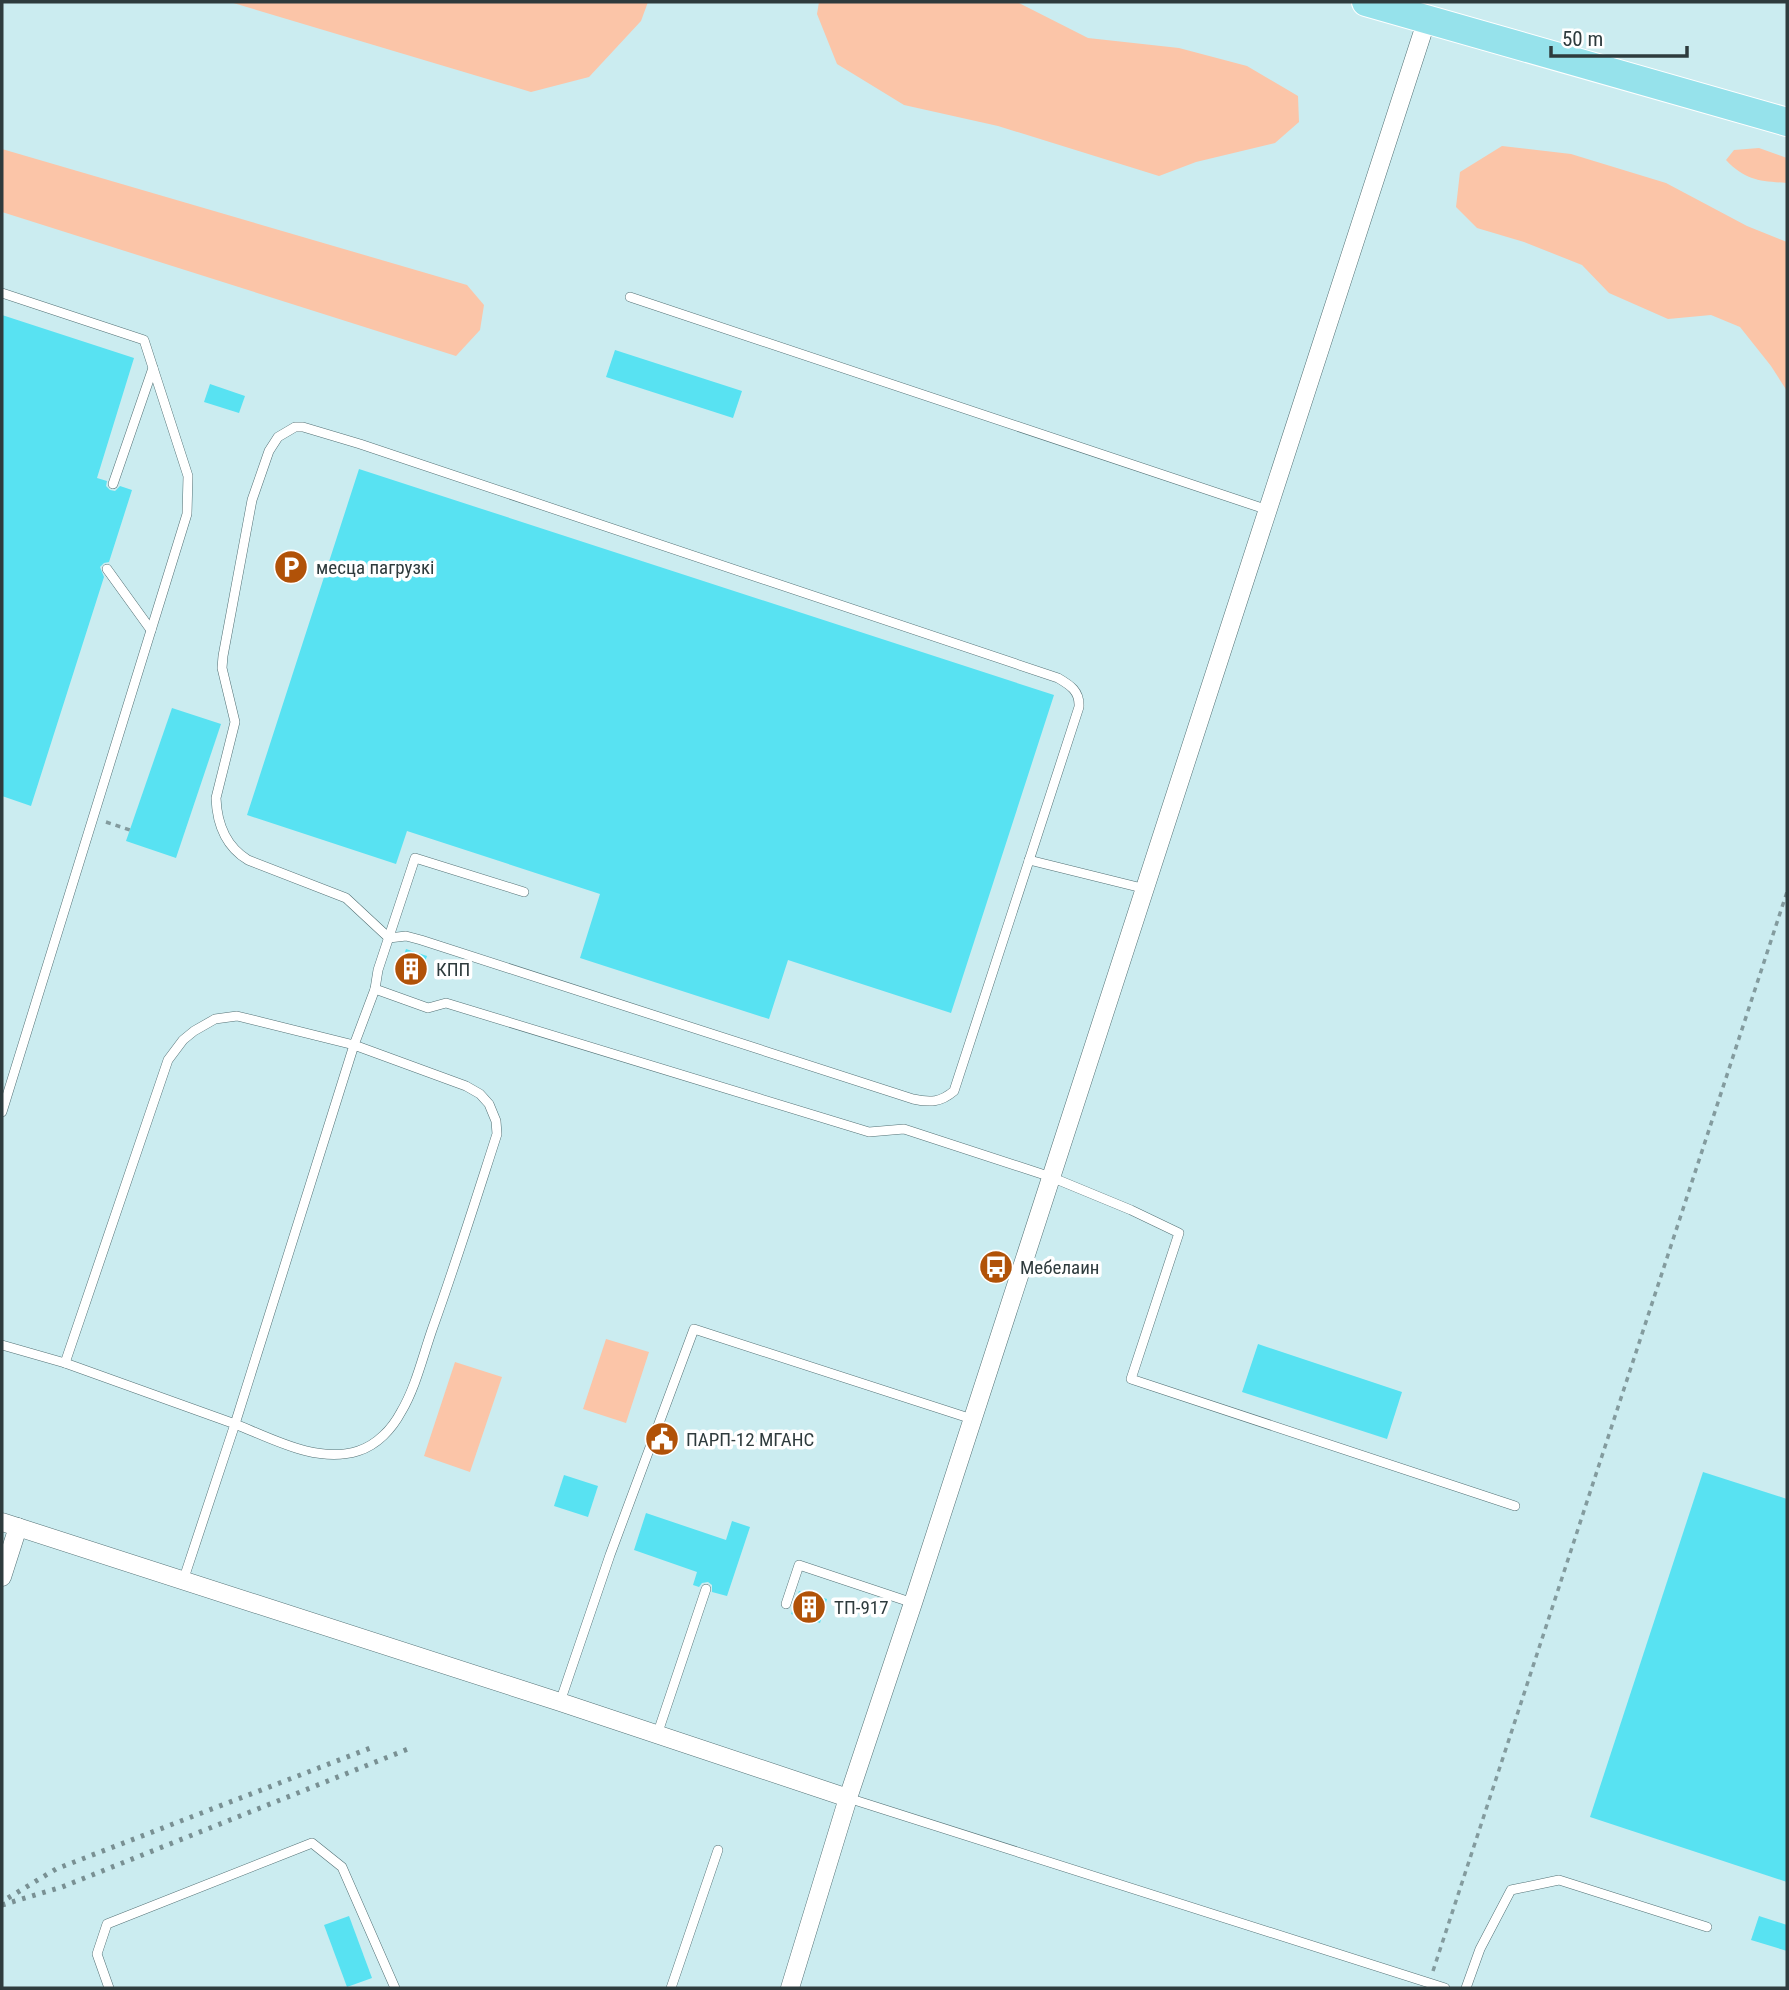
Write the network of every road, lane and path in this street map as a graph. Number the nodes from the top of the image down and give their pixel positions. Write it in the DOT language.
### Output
graph roads {
  1 [pos="1367,2"];
  2 [pos="1427,19"];
  3 [pos="1787,122"];
  4 [pos="2,293"];
  5 [pos="630,297"];
  6 [pos="153,368"];
  7 [pos="113,484"];
  8 [pos="1268,510"];
  9 [pos="107,569"];
  10 [pos="152,630"];
  11 [pos="117,826"];
  12 [pos="130,830"];
  13 [pos="1029,860"];
  14 [pos="1146,889"];
  15 [pos="524,892"];
  16 [pos="1787,892"];
  17 [pos="389,938"];
  18 [pos="375,989"];
  19 [pos="354,1045"];
  20 [pos="2,1072"];
  21 [pos="13,1076"];
  22 [pos="2,1112"];
  23 [pos="1051,1177"];
  24 [pos="2,1345"];
  25 [pos="65,1363"];
  26 [pos="972,1419"];
  27 [pos="236,1424"];
  28 [pos="1515,1506"];
  29 [pos="10,1525"];
  30 [pos="2,1577"];
  31 [pos="183,1581"];
  32 [pos="706,1590"];
  33 [pos="913,1603"];
  34 [pos="786,1604"];
  35 [pos="560,1702"];
  36 [pos="657,1735"];
  37 [pos="848,1798"];
  38 [pos="718,1850"];
  39 [pos="1707,1927"];
  40 [pos="1429,1983"];
  41 [pos="109,1988"];
  42 [pos="395,1988"];
  43 [pos="671,1988"];
  44 [pos="790,1988"];
  45 [pos="1445,1988"];
  46 [pos="1466,1988"];
  1 -- 2 [label="main road"];
  2 -- 3 [label="main road"];
  2 -- 8 [label="street"];
  4 -- 6 [label="lane"];
  5 -- 8 [label="lane"];
  6 -- 7 [label="lane"];
  6 -- 10 [label="lane"];
  8 -- 14 [label="street"];
  9 -- 10 [label="lane"];
  10 -- 21 [label="lane"];
  11 -- 12 [label="path"];
  13 -- 14 [label="lane"];
  13 -- 17 [label="lane"];
  13 -- 17 [label="lane"];
  14 -- 23 [label="street"];
  15 -- 17 [label="lane"];
  16 -- 40 [label="path"];
  17 -- 18 [label="lane"];
  18 -- 19 [label="lane"];
  18 -- 23 [label="lane"];
  19 -- 25 [label="lane"];
  19 -- 27 [label="lane"];
  19 -- 27 [label="lane"];
  20 -- 21 [label="lane"];
  21 -- 22 [label="lane"];
  23 -- 26 [label="street"];
  23 -- 28 [label="lane"];
  24 -- 25 [label="lane"];
  25 -- 27 [label="lane"];
  26 -- 33 [label="street"];
  26 -- 35 [label="lane"];
  27 -- 31 [label="lane"];
  29 -- 30 [label="street"];
  29 -- 31 [label="street"];
  31 -- 35 [label="street"];
  32 -- 36 [label="lane"];
  33 -- 34 [label="lane"];
  33 -- 37 [label="street"];
  35 -- 36 [label="street"];
  36 -- 37 [label="street"];
  37 -- 40 [label="lane"];
  37 -- 44 [label="street"];
  38 -- 43 [label="lane"];
  39 -- 46 [label="lane"];
  40 -- 45 [label="lane"];
  41 -- 42 [label="lane"];
}
